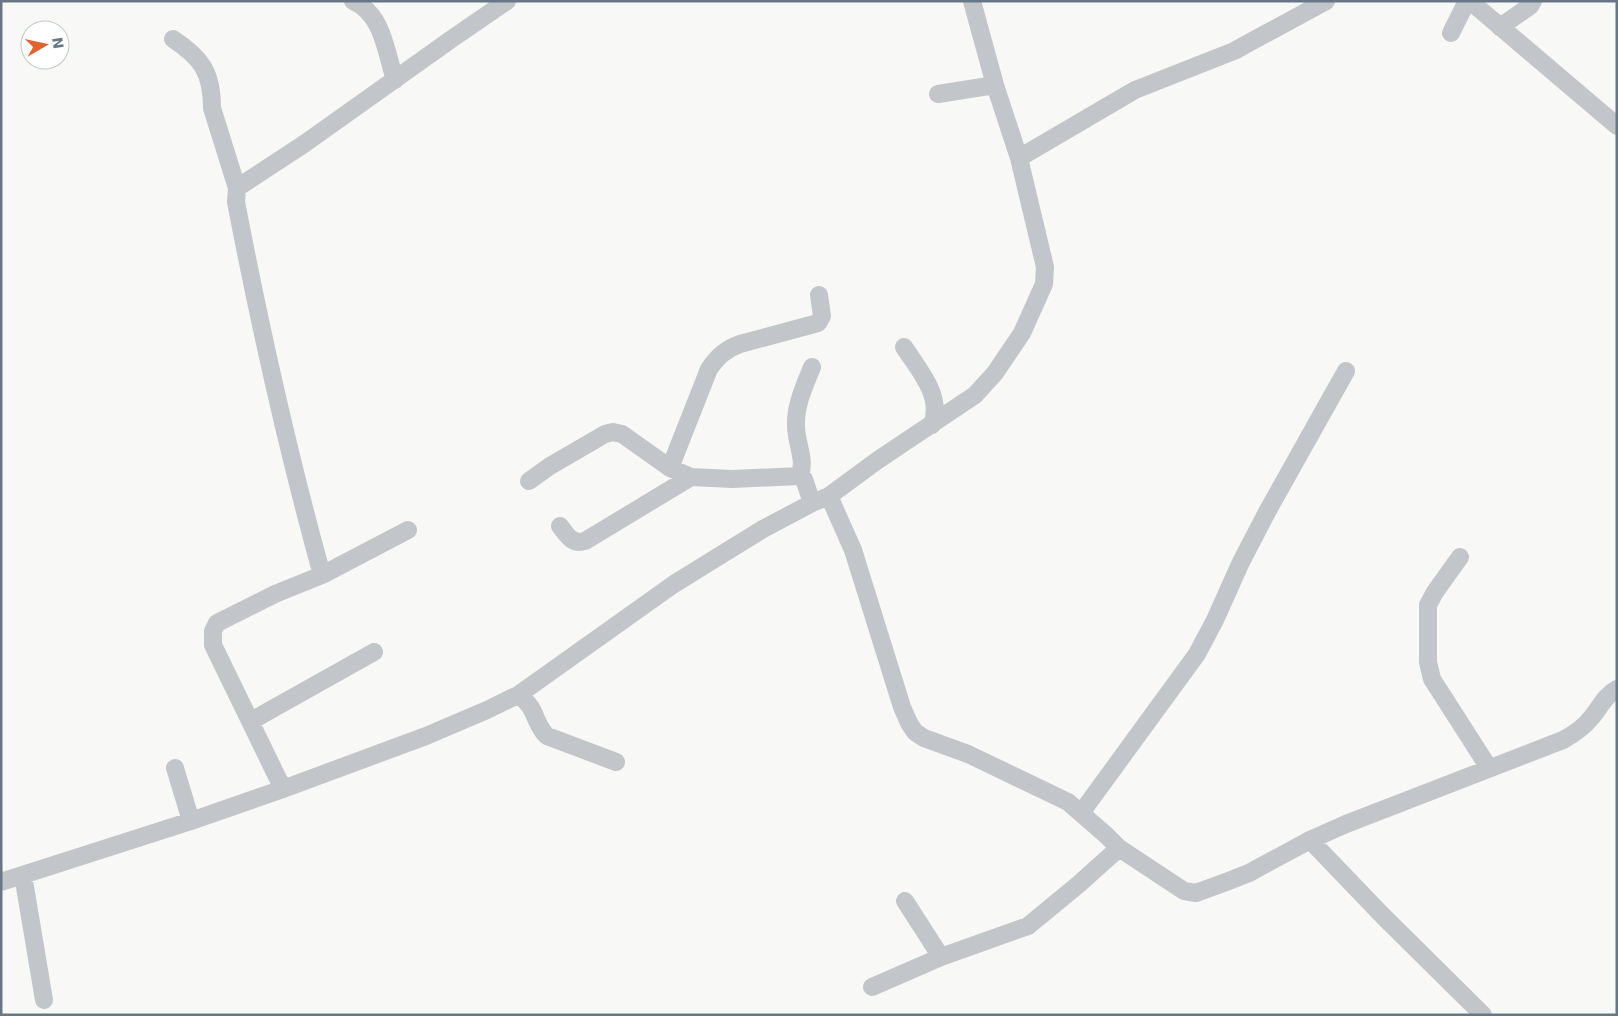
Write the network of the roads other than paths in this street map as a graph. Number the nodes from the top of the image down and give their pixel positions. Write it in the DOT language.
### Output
graph roads {
  1 [pos="353,1"];
  2 [pos="972,1"];
  3 [pos="1326,1"];
  4 [pos="1469,1"];
  5 [pos="1533,1"];
  6 [pos="503,3"];
  7 [pos="1500,27"];
  8 [pos="1451,33"];
  9 [pos="173,39"];
  10 [pos="394,80"];
  11 [pos="995,85"];
  12 [pos="938,94"];
  13 [pos="1617,126"];
  14 [pos="1019,158"];
  15 [pos="237,188"];
  16 [pos="819,295"];
  17 [pos="904,347"];
  18 [pos="812,367"];
  19 [pos="1346,371"];
  20 [pos="932,425"];
  21 [pos="670,468"];
  22 [pos="800,476"];
  23 [pos="691,477"];
  24 [pos="529,481"];
  25 [pos="828,496"];
  26 [pos="812,503"];
  27 [pos="560,526"];
  28 [pos="408,530"];
  29 [pos="1460,557"];
  30 [pos="322,575"];
  31 [pos="374,652"];
  32 [pos="1617,689"];
  33 [pos="518,695"];
  34 [pos="252,721"];
  35 [pos="616,762"];
  36 [pos="175,768"];
  37 [pos="1489,768"];
  38 [pos="283,789"];
  39 [pos="1081,813"];
  40 [pos="191,821"];
  41 [pos="1310,840"];
  42 [pos="1119,848"];
  43 [pos="23,875"];
  44 [pos="1,882"];
  45 [pos="906,901"];
  46 [pos="940,957"];
  47 [pos="872,987"];
  48 [pos="44,1000"];
  49 [pos="1483,1015"];
  1 -- 10 [label="street"];
  2 -- 11 [label="street"];
  3 -- 14 [label="street"];
  4 -- 7 [label="street"];
  4 -- 8 [label="street"];
  5 -- 7 [label="street"];
  6 -- 10 [label="street"];
  7 -- 13 [label="street"];
  9 -- 15 [label="street"];
  10 -- 15 [label="street"];
  11 -- 12 [label="street"];
  11 -- 14 [label="street"];
  14 -- 20 [label="street"];
  15 -- 30 [label="street"];
  16 -- 21 [label="street"];
  17 -- 20 [label="street"];
  18 -- 22 [label="street"];
  19 -- 39 [label="street"];
  20 -- 25 [label="street"];
  21 -- 23 [label="street"];
  21 -- 24 [label="street"];
  22 -- 23 [label="street"];
  22 -- 26 [label="street"];
  23 -- 27 [label="street"];
  25 -- 26 [label="street"];
  25 -- 39 [label="street"];
  26 -- 33 [label="street"];
  28 -- 30 [label="street"];
  29 -- 37 [label="street"];
  30 -- 34 [label="street"];
  31 -- 34 [label="street"];
  32 -- 37 [label="street"];
  33 -- 35 [label="street"];
  33 -- 38 [label="street"];
  34 -- 38 [label="street"];
  36 -- 40 [label="street"];
  37 -- 41 [label="street"];
  38 -- 40 [label="street"];
  39 -- 42 [label="street"];
  40 -- 43 [label="street"];
  41 -- 42 [label="street"];
  41 -- 49 [label="street"];
  42 -- 46 [label="street"];
  43 -- 44 [label="street"];
  43 -- 48 [label="street"];
  45 -- 46 [label="street"];
  46 -- 47 [label="street"];
}
